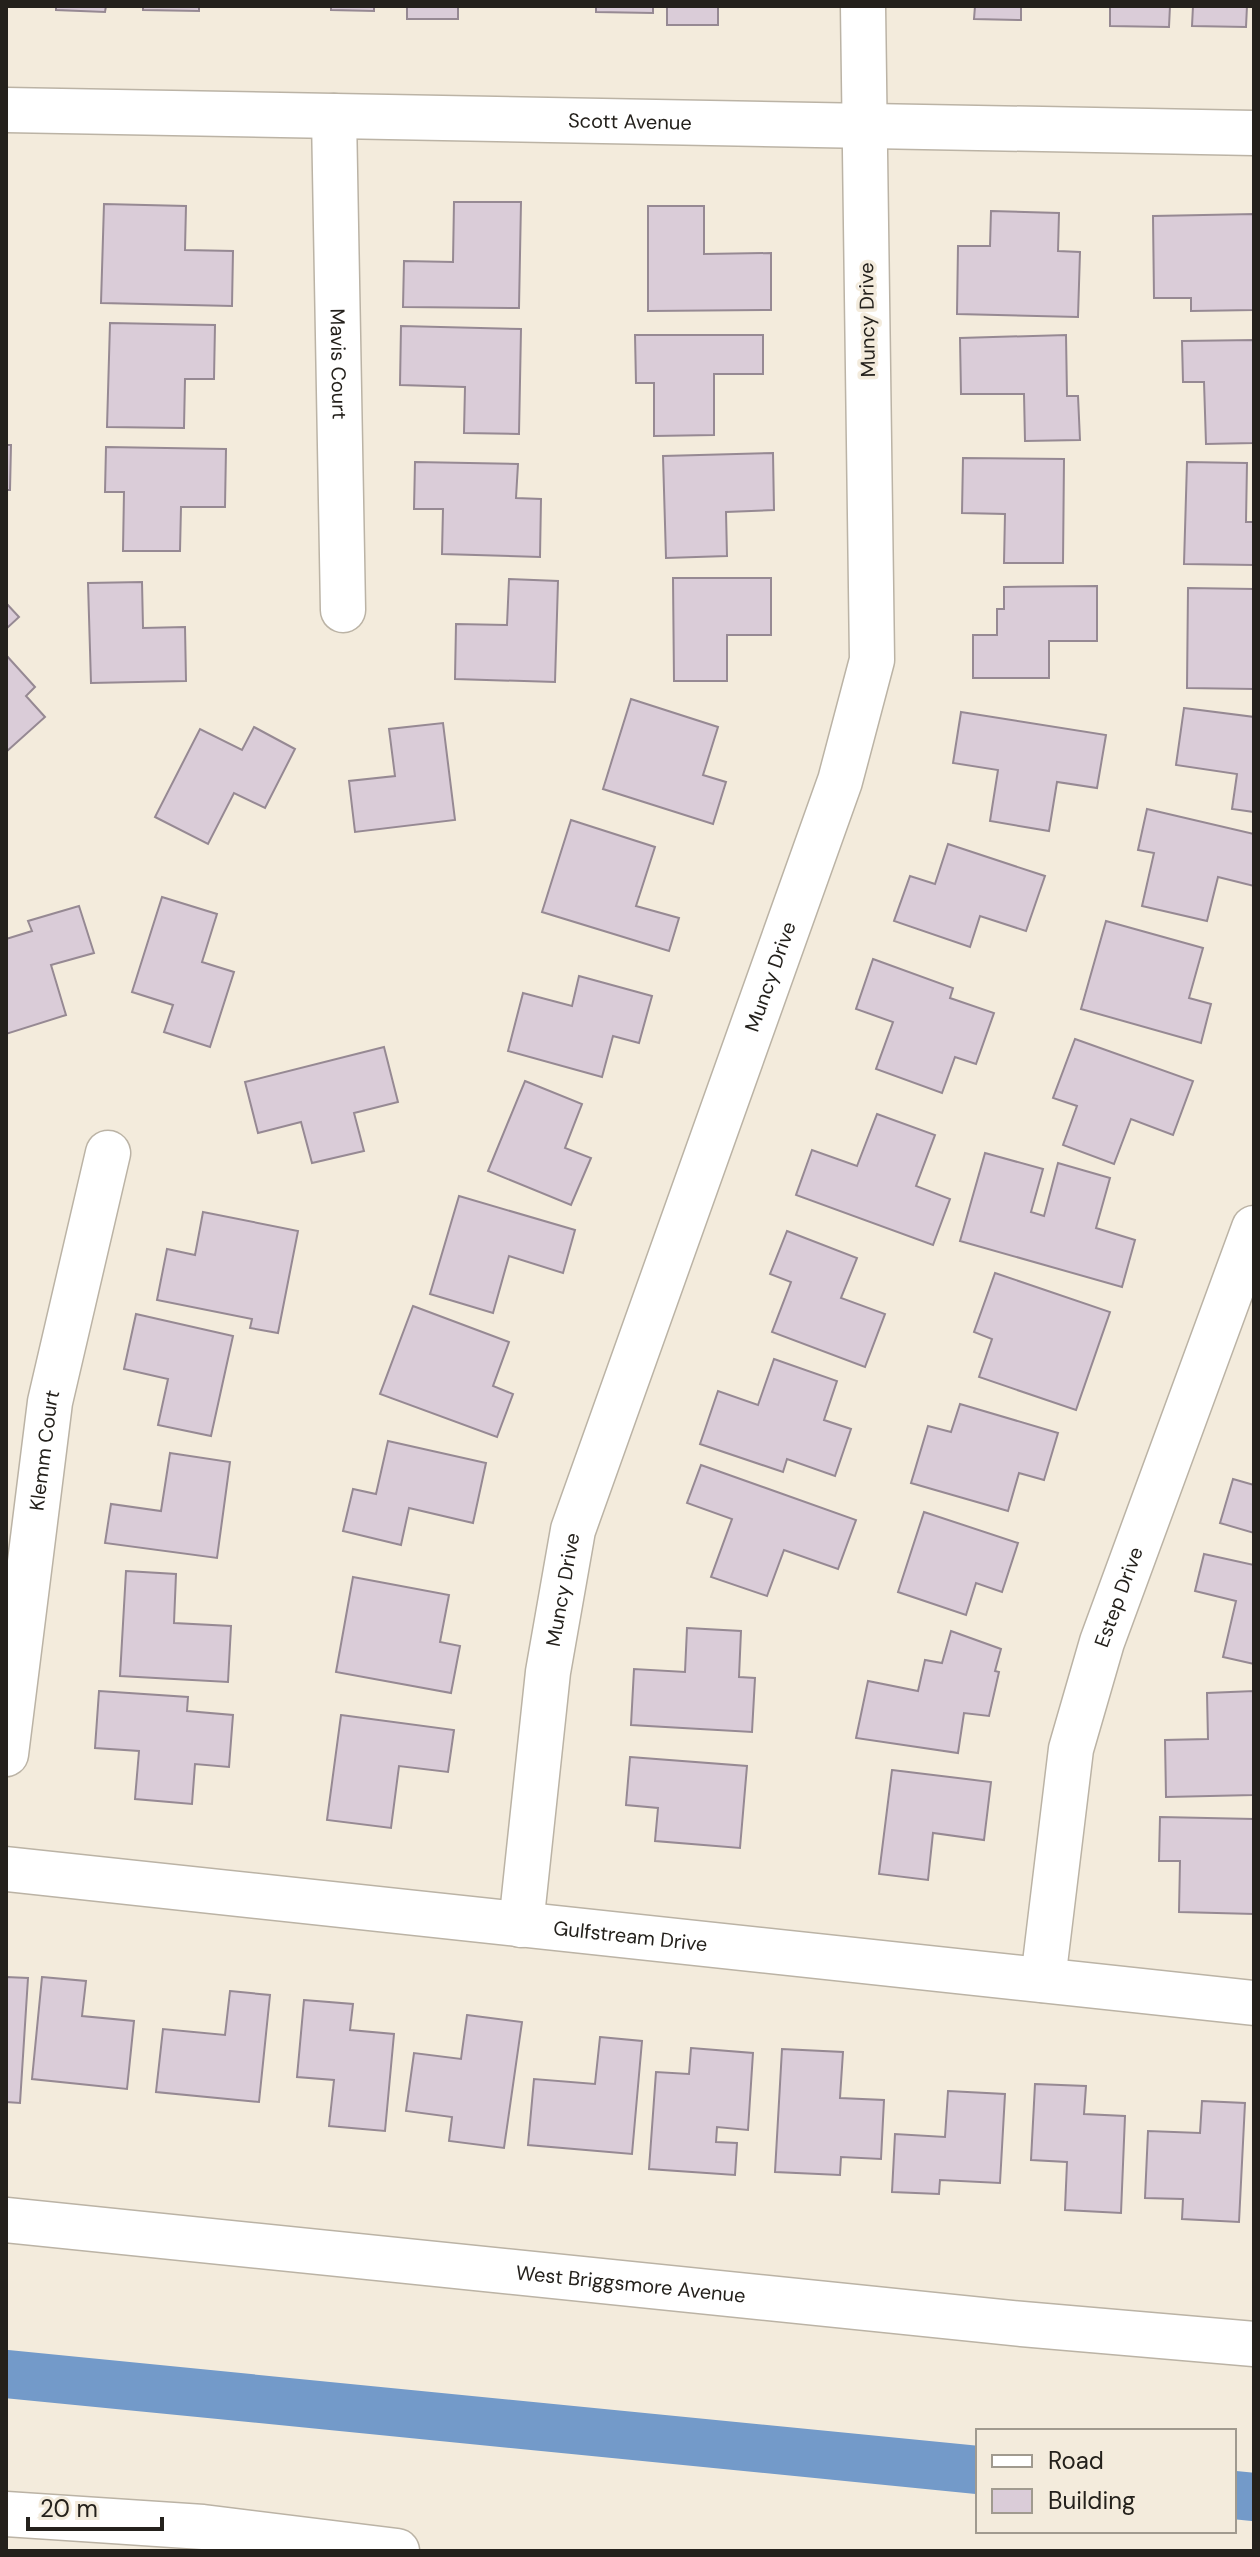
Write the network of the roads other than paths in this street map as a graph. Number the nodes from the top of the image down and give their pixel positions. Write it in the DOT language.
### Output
graph roads {
  1 [pos="863,6"];
  2 [pos="6,110"];
  3 [pos="334,116"];
  4 [pos="863,126"];
  5 [pos="1254,133"];
  6 [pos="343,610"];
  7 [pos="108,1153"];
  8 [pos="1254,1228"];
  9 [pos="6,1754"];
  10 [pos="6,1869"];
  11 [pos="521,1925"];
  12 [pos="1043,1980"];
  13 [pos="1254,2003"];
  14 [pos="6,2220"];
  15 [pos="1254,2344"];
  16 [pos="6,2514"];
  17 [pos="397,2551"];
  1 -- 4 [label="street, Muncy Drive"];
  2 -- 3 [label="street, Scott Avenue"];
  3 -- 4 [label="street, Scott Avenue"];
  3 -- 6 [label="street, Mavis Court"];
  4 -- 5 [label="street, Scott Avenue"];
  4 -- 11 [label="street, Muncy Drive"];
  7 -- 9 [label="street, Klemm Court"];
  8 -- 12 [label="street, Estep Drive"];
  10 -- 11 [label="street, Gulfstream Drive"];
  11 -- 12 [label="street, Gulfstream Drive"];
  12 -- 13 [label="street, Gulfstream Drive"];
  14 -- 15 [label="street, West Briggsmore Avenue"];
  16 -- 17 [label="street"];
}
